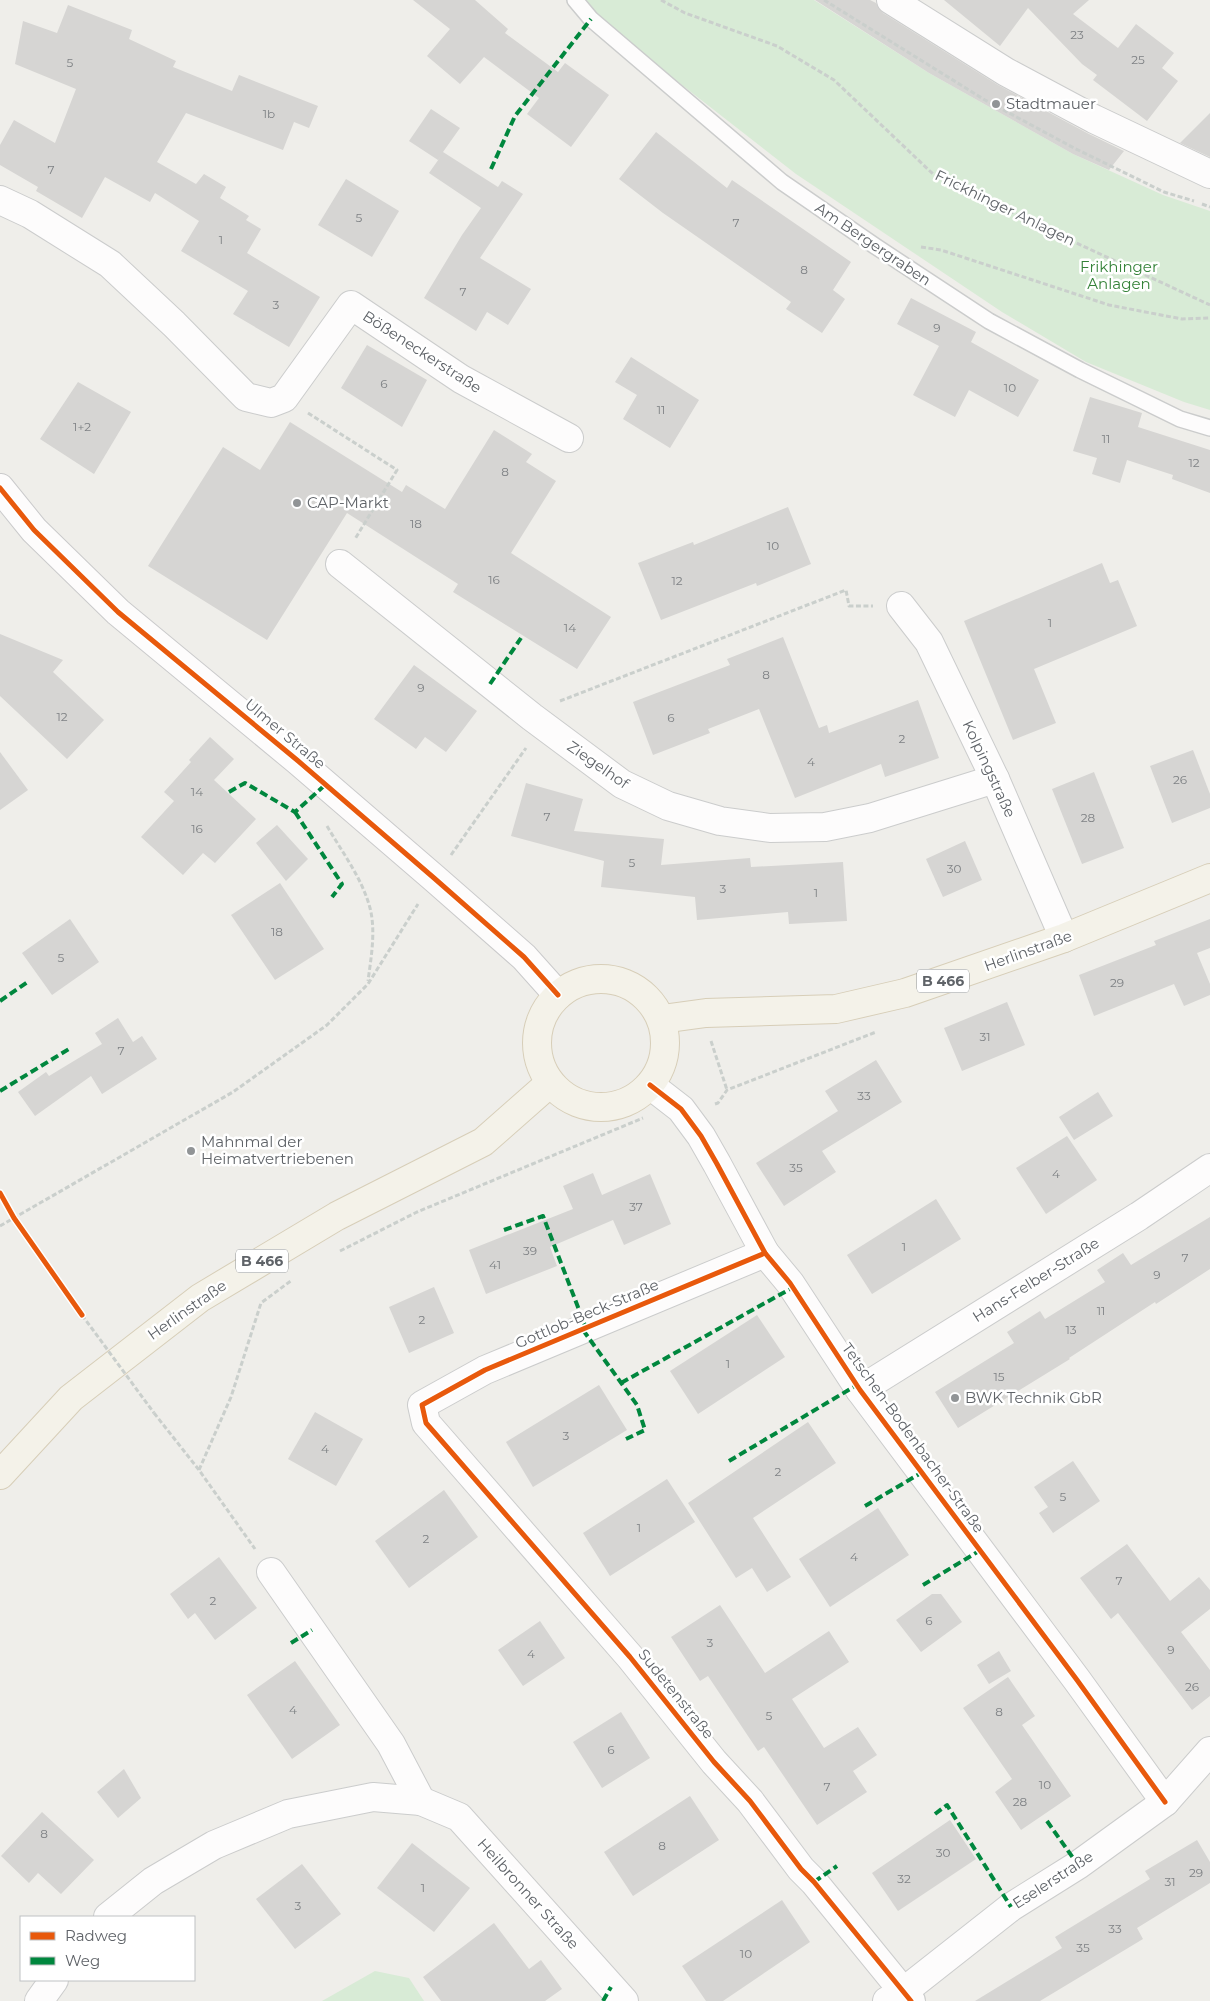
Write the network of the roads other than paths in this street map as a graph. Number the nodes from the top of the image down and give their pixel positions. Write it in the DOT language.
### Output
graph roads {
  1 [pos="575,0"];
  2 [pos="891,0"];
  3 [pos="1210,174"];
  4 [pos="0,200"];
  5 [pos="1210,428"];
  6 [pos="568,438"];
  7 [pos="0,488"];
  8 [pos="340,564"];
  9 [pos="901,606"];
  10 [pos="995,780"];
  11 [pos="1210,878"];
  12 [pos="1064,938"];
  13 [pos="558,995"];
  14 [pos="662,1018"];
  15 [pos="550,1083"];
  16 [pos="650,1085"];
  17 [pos="1210,1168"];
  18 [pos="764,1254"];
  19 [pos="860,1390"];
  20 [pos="422,1405"];
  21 [pos="0,1475"];
  22 [pos="271,1572"];
  23 [pos="1210,1751"];
  24 [pos="421,1801"];
  25 [pos="1165,1802"];
  26 [pos="109,1916"];
  27 [pos="53,1981"];
  28 [pos="900,1998"];
  29 [pos="39,2001"];
  30 [pos="624,2001"];
  1 -- 5 [label="lane, Am Bergergraben"];
  2 -- 3 [label="street"];
  4 -- 6 [label="street, Bößeneckerstraße"];
  7 -- 13 [label="street, Ulmer Straße"];
  8 -- 10 [label="street, Ziegelhof"];
  9 -- 10 [label="street, Kolpingstraße"];
  10 -- 12 [label="street, Kolpingstraße"];
  11 -- 12 [label="main road, Herlinstraße / B 466"];
  12 -- 14 [label="main road, Herlinstraße / B 466"];
  13 -- 14 [label="main road"];
  13 -- 15 [label="main road"];
  14 -- 16 [label="main road"];
  15 -- 16 [label="main road"];
  15 -- 21 [label="main road, Herlinstraße / B 466"];
  16 -- 18 [label="street, Tetschen-Bodenbacher-Straße"];
  17 -- 19 [label="street, Hans-Felber-Straße"];
  18 -- 19 [label="street, Tetschen-Bodenbacher-Straße"];
  18 -- 20 [label="street, Gottlob-Beck-Straße"];
  19 -- 25 [label="street, Tetschen-Bodenbacher-Straße"];
  20 -- 28 [label="street, Sudetenstraße"];
  22 -- 24 [label="street"];
  23 -- 25 [label="street, Eselerstraße"];
  24 -- 26 [label="street, Heilbronner Straße"];
  24 -- 30 [label="street, Heilbronner Straße"];
  25 -- 28 [label="street, Eselerstraße"];
  27 -- 29 [label="street"];
}
